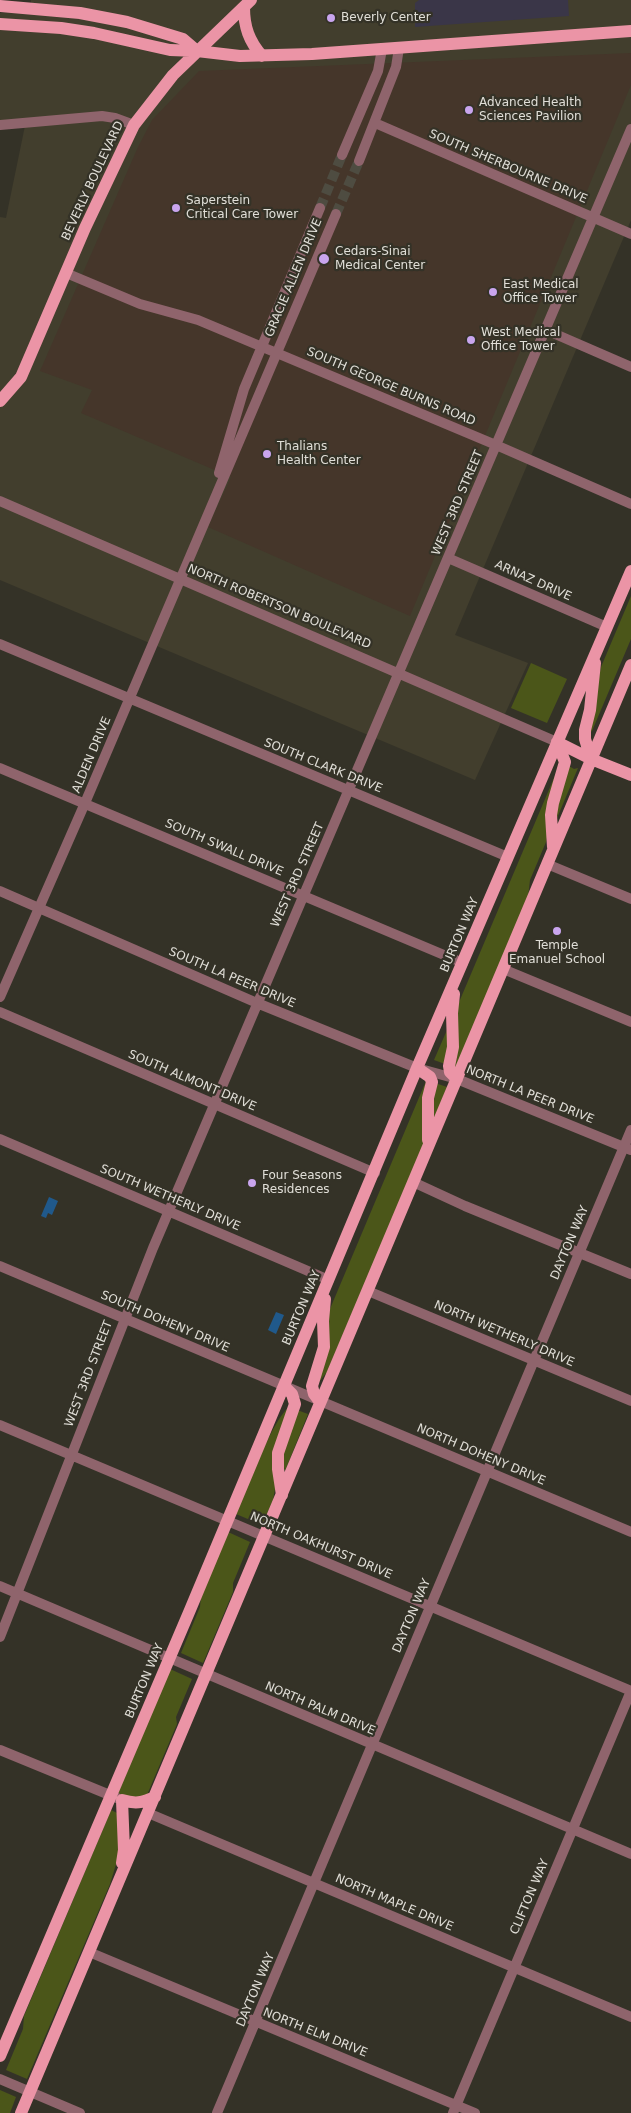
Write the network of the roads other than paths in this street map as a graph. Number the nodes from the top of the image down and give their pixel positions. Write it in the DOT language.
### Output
graph roads {
  1 [pos="248,3"];
  2 [pos="0,6"];
  3 [pos="0,24"];
  4 [pos="631,31"];
  5 [pos="399,48"];
  6 [pos="382,49"];
  7 [pos="197,51"];
  8 [pos="262,56"];
  9 [pos="375,123"];
  10 [pos="0,125"];
  11 [pos="134,125"];
  12 [pos="631,129"];
  13 [pos="342,155"];
  14 [pos="359,161"];
  15 [pos="320,208"];
  16 [pos="336,214"];
  17 [pos="594,217"];
  18 [pos="631,234"];
  19 [pos="303,247"];
  20 [pos="66,273"];
  21 [pos="308,278"];
  22 [pos="546,330"];
  23 [pos="261,346"];
  24 [pos="276,352"];
  25 [pos="631,367"];
  26 [pos="0,401"];
  27 [pos="496,445"];
  28 [pos="0,501"];
  29 [pos="631,504"];
  30 [pos="205,522"];
  31 [pos="448,558"];
  32 [pos="631,571"];
  33 [pos="180,579"];
  34 [pos="607,627"];
  35 [pos="0,644"];
  36 [pos="596,653"];
  37 [pos="631,665"];
  38 [pos="399,674"];
  39 [pos="128,699"];
  40 [pos="552,740"];
  41 [pos="592,759"];
  42 [pos="0,768"];
  43 [pos="631,775"];
  44 [pos="349,791"];
  45 [pos="85,803"];
  46 [pos="554,849"];
  47 [pos="508,857"];
  48 [pos="547,864"];
  49 [pos="0,890"];
  50 [pos="303,895"];
  51 [pos="631,899"];
  52 [pos="39,907"];
  53 [pos="463,963"];
  54 [pos="503,969"];
  55 [pos="455,982"];
  56 [pos="0,997"];
  57 [pos="257,1003"];
  58 [pos="0,1012"];
  59 [pos="631,1022"];
  60 [pos="417,1068"];
  61 [pos="457,1079"];
  62 [pos="214,1104"];
  63 [pos="631,1130"];
  64 [pos="0,1139"];
  65 [pos="627,1149"];
  66 [pos="427,1150"];
  67 [pos="375,1173"];
  68 [pos="413,1182"];
  69 [pos="169,1212"];
  70 [pos="580,1252"];
  71 [pos="0,1266"];
  72 [pos="631,1274"];
  73 [pos="328,1283"];
  74 [pos="368,1291"];
  75 [pos="124,1319"];
  76 [pos="533,1360"];
  77 [pos="284,1386"];
  78 [pos="631,1401"];
  79 [pos="320,1402"];
  80 [pos="0,1425"];
  81 [pos="71,1455"];
  82 [pos="487,1471"];
  83 [pos="282,1495"];
  84 [pos="228,1520"];
  85 [pos="631,1532"];
  86 [pos="264,1536"];
  87 [pos="0,1586"];
  88 [pos="17,1593"];
  89 [pos="430,1606"];
  90 [pos="0,1637"];
  91 [pos="170,1658"];
  92 [pos="207,1673"];
  93 [pos="631,1691"];
  94 [pos="372,1744"];
  95 [pos="0,1750"];
  96 [pos="155,1797"];
  97 [pos="116,1798"];
  98 [pos="148,1813"];
  99 [pos="572,1829"];
  100 [pos="631,1854"];
  101 [pos="119,1881"];
  102 [pos="315,1883"];
  103 [pos="89,1952"];
  104 [pos="514,1968"];
  105 [pos="631,2017"];
  106 [pos="257,2023"];
  107 [pos="0,2056"];
  108 [pos="0,2079"];
  109 [pos="30,2092"];
  110 [pos="455,2109"];
  111 [pos="21,2113"];
  112 [pos="80,2113"];
  113 [pos="217,2113"];
  114 [pos="476,2113"];
  1 -- 7 [label="main road, BEVERLY BOULEVARD"];
  1 -- 8 [label="main road"];
  2 -- 7 [label="main road"];
  3 -- 7 [label="main road"];
  4 -- 5 [label="main road"];
  5 -- 6 [label="main road"];
  5 -- 9 [label="street"];
  6 -- 8 [label="main road"];
  6 -- 13 [label="street"];
  7 -- 8 [label="main road"];
  7 -- 11 [label="main road, BEVERLY BOULEVARD"];
  9 -- 14 [label="street"];
  9 -- 17 [label="street, SOUTH SHERBOURNE DRIVE"];
  10 -- 11 [label="street"];
  11 -- 20 [label="main road, BEVERLY BOULEVARD"];
  12 -- 17 [label="street, WEST 3RD STREET"];
  15 -- 19 [label="street, GRACIE ALLEN DRIVE"];
  16 -- 21 [label="street, GRACIE ALLEN DRIVE"];
  17 -- 18 [label="street, SOUTH SHERBOURNE DRIVE"];
  17 -- 22 [label="street, WEST 3RD STREET"];
  19 -- 21 [label="street"];
  19 -- 23 [label="street, GRACIE ALLEN DRIVE"];
  20 -- 23 [label="street, SOUTH GEORGE BURNS ROAD"];
  20 -- 26 [label="main road, BEVERLY BOULEVARD"];
  21 -- 24 [label="street, GRACIE ALLEN DRIVE"];
  22 -- 25 [label="street"];
  22 -- 27 [label="street, WEST 3RD STREET"];
  23 -- 24 [label="street, SOUTH GEORGE BURNS ROAD"];
  23 -- 30 [label="street, ALDEN DRIVE"];
  24 -- 27 [label="street, SOUTH GEORGE BURNS ROAD"];
  24 -- 30 [label="street, ALDEN DRIVE"];
  27 -- 29 [label="street, SOUTH GEORGE BURNS ROAD"];
  27 -- 31 [label="street, WEST 3RD STREET"];
  28 -- 33 [label="street, NORTH ROBERTSON BOULEVARD"];
  30 -- 33 [label="street, ALDEN DRIVE"];
  31 -- 34 [label="street, ARNAZ DRIVE"];
  31 -- 38 [label="street, WEST 3RD STREET"];
  32 -- 34 [label="main road, BURTON WAY"];
  33 -- 38 [label="street, NORTH ROBERTSON BOULEVARD"];
  33 -- 39 [label="street, ALDEN DRIVE"];
  34 -- 36 [label="main road, BURTON WAY"];
  35 -- 39 [label="street, SOUTH CLARK DRIVE"];
  36 -- 40 [label="main road, BURTON WAY"];
  36 -- 41 [label="main road"];
  37 -- 41 [label="main road"];
  38 -- 40 [label="street, NORTH ROBERTSON BOULEVARD"];
  38 -- 44 [label="street, WEST 3RD STREET"];
  39 -- 44 [label="street, SOUTH CLARK DRIVE"];
  39 -- 45 [label="street, ALDEN DRIVE"];
  40 -- 41 [label="main road, NORTH ROBERTSON BOULEVARD"];
  40 -- 46 [label="main road"];
  40 -- 47 [label="main road, BURTON WAY"];
  41 -- 43 [label="main road, NORTH ROBERTSON BOULEVARD"];
  41 -- 46 [label="main road"];
  42 -- 45 [label="street, SOUTH SWALL DRIVE"];
  44 -- 47 [label="street, SOUTH CLARK DRIVE"];
  44 -- 50 [label="street, WEST 3RD STREET"];
  45 -- 50 [label="street, SOUTH SWALL DRIVE"];
  45 -- 52 [label="street, ALDEN DRIVE"];
  46 -- 48 [label="main road"];
  47 -- 53 [label="main road, BURTON WAY"];
  48 -- 51 [label="street"];
  48 -- 54 [label="main road"];
  49 -- 52 [label="street"];
  50 -- 53 [label="street, SOUTH SWALL DRIVE"];
  50 -- 57 [label="street, WEST 3RD STREET"];
  52 -- 56 [label="street, ALDEN DRIVE"];
  52 -- 57 [label="street, SOUTH LA PEER DRIVE"];
  53 -- 55 [label="main road, BURTON WAY"];
  54 -- 59 [label="street"];
  54 -- 61 [label="main road"];
  55 -- 60 [label="main road, BURTON WAY"];
  55 -- 61 [label="main road"];
  57 -- 60 [label="street, SOUTH LA PEER DRIVE"];
  57 -- 62 [label="street, WEST 3RD STREET"];
  58 -- 62 [label="street, SOUTH ALMONT DRIVE"];
  60 -- 61 [label="street, NORTH LA PEER DRIVE"];
  60 -- 66 [label="main road"];
  60 -- 67 [label="main road, BURTON WAY"];
  61 -- 65 [label="street, NORTH LA PEER DRIVE"];
  61 -- 66 [label="main road"];
  62 -- 67 [label="street, SOUTH ALMONT DRIVE"];
  62 -- 69 [label="street, WEST 3RD STREET"];
  63 -- 65 [label="street, DAYTON WAY"];
  64 -- 69 [label="street, SOUTH WETHERLY DRIVE"];
  65 -- 70 [label="street, DAYTON WAY"];
  66 -- 68 [label="main road"];
  67 -- 73 [label="main road, BURTON WAY"];
  68 -- 70 [label="street"];
  68 -- 74 [label="main road"];
  69 -- 73 [label="street, SOUTH WETHERLY DRIVE"];
  69 -- 75 [label="street, WEST 3RD STREET"];
  70 -- 72 [label="street"];
  70 -- 76 [label="street, DAYTON WAY"];
  71 -- 75 [label="street, SOUTH DOHENY DRIVE"];
  73 -- 77 [label="main road, BURTON WAY"];
  73 -- 79 [label="main road"];
  74 -- 76 [label="street, NORTH WETHERLY DRIVE"];
  74 -- 79 [label="main road"];
  75 -- 77 [label="street, SOUTH DOHENY DRIVE"];
  75 -- 81 [label="street, WEST 3RD STREET"];
  76 -- 78 [label="street, NORTH WETHERLY DRIVE"];
  76 -- 82 [label="street, DAYTON WAY"];
  77 -- 79 [label="street, SOUTH DOHENY DRIVE"];
  77 -- 83 [label="main road"];
  77 -- 84 [label="main road, BURTON WAY"];
  79 -- 82 [label="street, NORTH DOHENY DRIVE"];
  79 -- 83 [label="main road"];
  80 -- 81 [label="street, NORTH OAKHURST DRIVE"];
  81 -- 84 [label="street, NORTH OAKHURST DRIVE"];
  81 -- 88 [label="street, WEST 3RD STREET"];
  82 -- 85 [label="street, NORTH DOHENY DRIVE"];
  82 -- 89 [label="street, DAYTON WAY"];
  83 -- 86 [label="main road"];
  84 -- 86 [label="street, NORTH OAKHURST DRIVE"];
  84 -- 91 [label="main road, BURTON WAY"];
  86 -- 89 [label="street, NORTH OAKHURST DRIVE"];
  86 -- 92 [label="main road"];
  87 -- 88 [label="street, NORTH PALM DRIVE"];
  88 -- 90 [label="street, WEST 3RD STREET"];
  88 -- 91 [label="street, NORTH PALM DRIVE"];
  89 -- 93 [label="street, NORTH OAKHURST DRIVE"];
  89 -- 94 [label="street, DAYTON WAY"];
  91 -- 92 [label="street, NORTH PALM DRIVE"];
  91 -- 97 [label="main road, BURTON WAY"];
  92 -- 94 [label="street, NORTH PALM DRIVE"];
  92 -- 96 [label="main road"];
  93 -- 99 [label="street, CLIFTON WAY"];
  94 -- 99 [label="street, NORTH PALM DRIVE"];
  94 -- 102 [label="street, DAYTON WAY"];
  95 -- 97 [label="street"];
  96 -- 97 [label="main road"];
  96 -- 98 [label="main road"];
  97 -- 101 [label="main road"];
  97 -- 107 [label="main road, BURTON WAY"];
  98 -- 101 [label="main road"];
  98 -- 102 [label="street, NORTH MAPLE DRIVE"];
  99 -- 100 [label="street, NORTH PALM DRIVE"];
  99 -- 104 [label="street, CLIFTON WAY"];
  101 -- 103 [label="main road"];
  102 -- 104 [label="street, NORTH MAPLE DRIVE"];
  102 -- 106 [label="street, DAYTON WAY"];
  103 -- 106 [label="street, NORTH ELM DRIVE"];
  103 -- 109 [label="main road"];
  104 -- 105 [label="street, NORTH MAPLE DRIVE"];
  104 -- 110 [label="street, CLIFTON WAY"];
  106 -- 110 [label="street, NORTH ELM DRIVE"];
  106 -- 113 [label="street, DAYTON WAY"];
  108 -- 109 [label="street"];
  109 -- 111 [label="main road"];
  109 -- 112 [label="street"];
  110 -- 114 [label="street, NORTH ELM DRIVE"];
}
